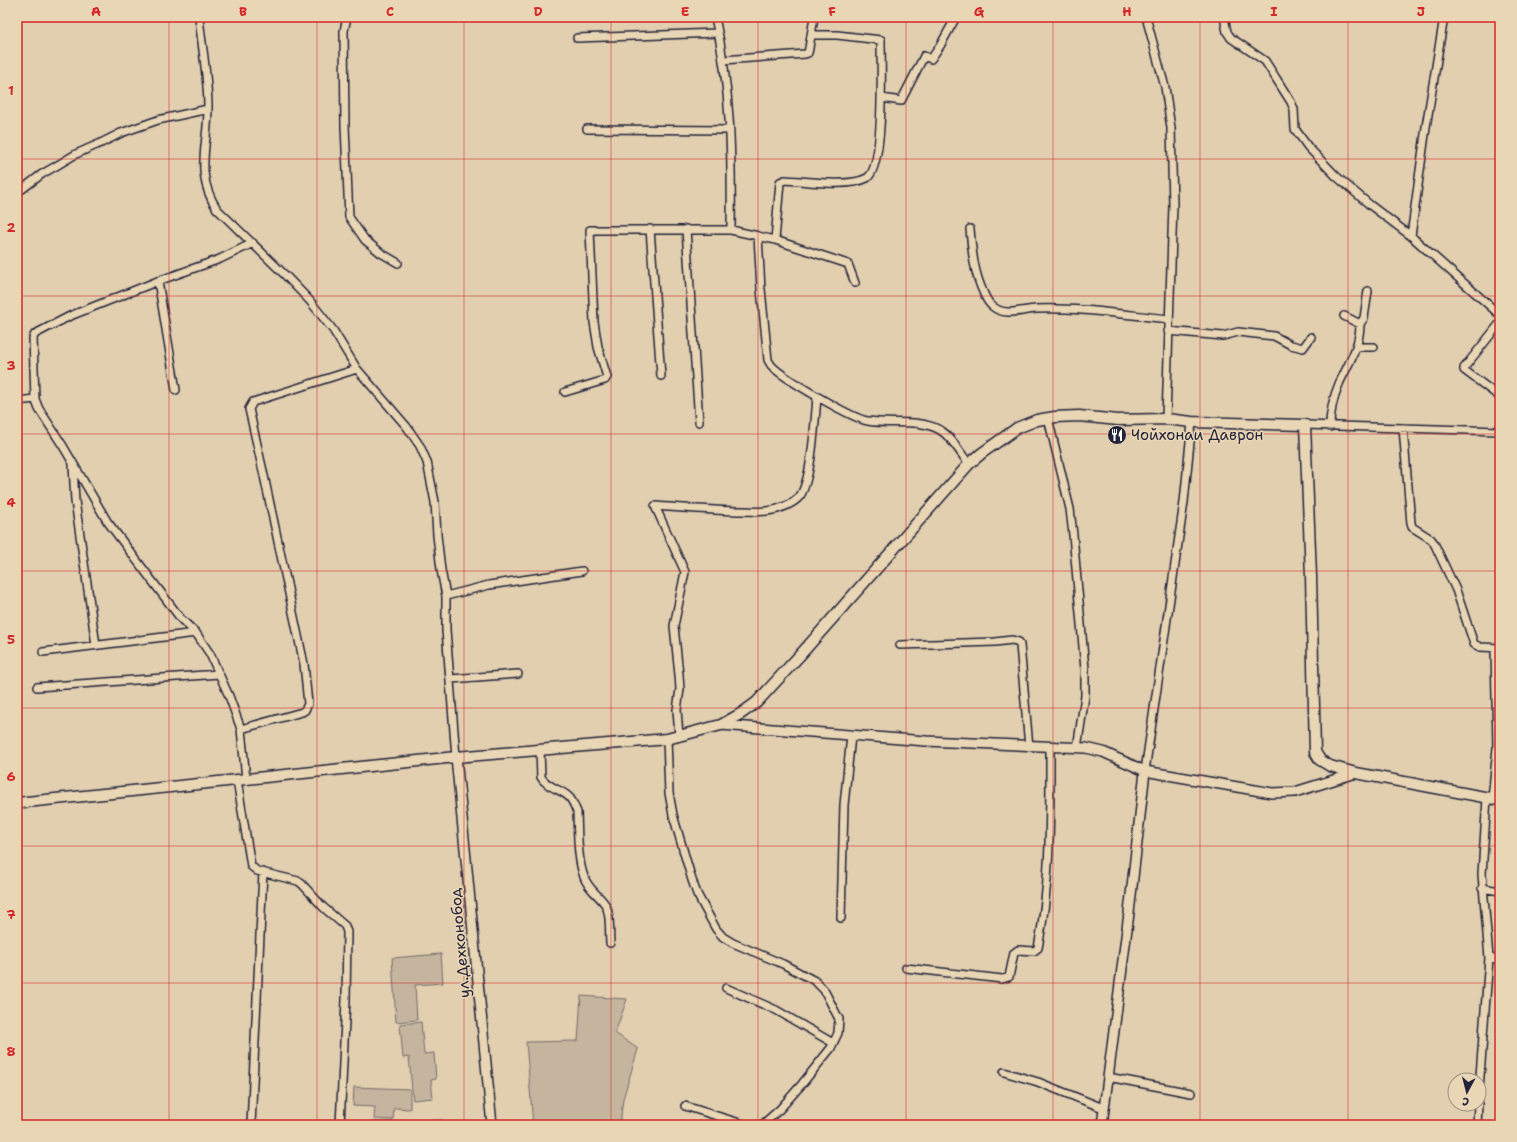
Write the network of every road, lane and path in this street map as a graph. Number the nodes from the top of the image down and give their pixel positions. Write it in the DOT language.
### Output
graph roads {
  1 [pos="199,17"];
  2 [pos="347,17"];
  3 [pos="715,17"];
  4 [pos="814,17"];
  5 [pos="956,17"];
  6 [pos="1146,17"];
  7 [pos="1224,17"];
  8 [pos="1444,17"];
  9 [pos="718,33"];
  10 [pos="812,35"];
  11 [pos="577,38"];
  12 [pos="723,60"];
  13 [pos="882,98"];
  14 [pos="208,109"];
  15 [pos="587,129"];
  16 [pos="730,130"];
  17 [pos="17,193"];
  18 [pos="650,229"];
  19 [pos="686,229"];
  20 [pos="970,229"];
  21 [pos="730,230"];
  22 [pos="758,236"];
  23 [pos="1411,236"];
  24 [pos="775,240"];
  25 [pos="253,243"];
  26 [pos="398,263"];
  27 [pos="158,280"];
  28 [pos="855,283"];
  29 [pos="1368,291"];
  30 [pos="1500,315"];
  31 [pos="1344,316"];
  32 [pos="1169,319"];
  33 [pos="1500,323"];
  34 [pos="1360,324"];
  35 [pos="1168,331"];
  36 [pos="1311,337"];
  37 [pos="1356,347"];
  38 [pos="1374,347"];
  39 [pos="357,369"];
  40 [pos="661,376"];
  41 [pos="176,390"];
  42 [pos="565,392"];
  43 [pos="817,397"];
  44 [pos="1500,398"];
  45 [pos="35,399"];
  46 [pos="17,401"];
  47 [pos="1048,418"];
  48 [pos="1166,419"];
  49 [pos="699,422"];
  50 [pos="1192,422"];
  51 [pos="1305,425"];
  52 [pos="1330,426"];
  53 [pos="1403,428"];
  54 [pos="1500,431"];
  55 [pos="73,463"];
  56 [pos="969,464"];
  57 [pos="582,571"];
  58 [pos="446,596"];
  59 [pos="196,634"];
  60 [pos="96,645"];
  61 [pos="900,645"];
  62 [pos="1498,648"];
  63 [pos="43,652"];
  64 [pos="219,674"];
  65 [pos="518,674"];
  66 [pos="450,679"];
  67 [pos="37,686"];
  68 [pos="721,726"];
  69 [pos="241,729"];
  70 [pos="679,736"];
  71 [pos="851,736"];
  72 [pos="667,738"];
  73 [pos="1028,747"];
  74 [pos="1050,747"];
  75 [pos="1077,748"];
  76 [pos="540,750"];
  77 [pos="456,757"];
  78 [pos="1145,771"];
  79 [pos="1356,773"];
  80 [pos="242,780"];
  81 [pos="1493,799"];
  82 [pos="17,804"];
  83 [pos="263,872"];
  84 [pos="1482,888"];
  85 [pos="1500,891"];
  86 [pos="840,918"];
  87 [pos="610,943"];
  88 [pos="1489,958"];
  89 [pos="1500,960"];
  90 [pos="906,968"];
  91 [pos="726,988"];
  92 [pos="834,1043"];
  93 [pos="1004,1072"];
  94 [pos="1480,1072"];
  95 [pos="1108,1077"];
  96 [pos="1191,1094"];
  97 [pos="685,1106"];
  98 [pos="1103,1108"];
  99 [pos="1478,1112"];
  100 [pos="251,1125"];
  101 [pos="340,1125"];
  102 [pos="492,1125"];
  103 [pos="746,1125"];
  104 [pos="762,1125"];
  105 [pos="1102,1125"];
  106 [pos="1477,1125"];
  1 -- 14 [label="street"];
  2 -- 26 [label="street"];
  3 -- 9 [label="street"];
  4 -- 10 [label="street"];
  5 -- 13 [label="street"];
  6 -- 32 [label="street"];
  7 -- 23 [label="street"];
  8 -- 23 [label="street"];
  9 -- 11 [label="street"];
  9 -- 12 [label="street"];
  10 -- 12 [label="street"];
  10 -- 13 [label="street"];
  12 -- 16 [label="street"];
  13 -- 24 [label="street"];
  14 -- 17 [label="street"];
  14 -- 25 [label="street"];
  15 -- 16 [label="street"];
  16 -- 21 [label="street"];
  18 -- 19 [label="street"];
  18 -- 40 [label="street"];
  18 -- 42 [label="street"];
  19 -- 21 [label="street"];
  19 -- 49 [label="street"];
  20 -- 32 [label="street"];
  21 -- 22 [label="street"];
  22 -- 24 [label="street"];
  22 -- 43 [label="street"];
  23 -- 30 [label="street"];
  24 -- 28 [label="street"];
  25 -- 27 [label="street"];
  25 -- 39 [label="street"];
  27 -- 41 [label="street"];
  27 -- 45 [label="street"];
  29 -- 34 [label="street"];
  31 -- 34 [label="street"];
  32 -- 35 [label="street"];
  33 -- 44 [label="street"];
  34 -- 37 [label="street"];
  35 -- 36 [label="street"];
  35 -- 48 [label="street"];
  37 -- 38 [label="street"];
  37 -- 52 [label="street"];
  39 -- 58 [label="street"];
  39 -- 69 [label="street"];
  43 -- 56 [label="street"];
  43 -- 70 [label="street"];
  45 -- 46 [label="street"];
  45 -- 55 [label="street"];
  47 -- 48 [label="main road"];
  47 -- 56 [label="main road"];
  47 -- 75 [label="street"];
  48 -- 50 [label="main road"];
  50 -- 51 [label="main road"];
  50 -- 78 [label="street"];
  51 -- 52 [label="street"];
  51 -- 79 [label="main road"];
  52 -- 53 [label="street"];
  53 -- 54 [label="street"];
  53 -- 62 [label="street"];
  55 -- 59 [label="street"];
  55 -- 60 [label="street"];
  56 -- 68 [label="main road"];
  57 -- 58 [label="street"];
  58 -- 66 [label="street"];
  59 -- 60 [label="street"];
  59 -- 64 [label="street"];
  60 -- 63 [label="street"];
  61 -- 73 [label="street"];
  62 -- 81 [label="street"];
  64 -- 67 [label="street"];
  64 -- 69 [label="street"];
  65 -- 66 [label="street"];
  66 -- 77 [label="street"];
  68 -- 70 [label="main road"];
  68 -- 71 [label="street"];
  69 -- 80 [label="street"];
  70 -- 72 [label="main road"];
  71 -- 73 [label="street"];
  71 -- 86 [label="street"];
  72 -- 76 [label="main road"];
  72 -- 92 [label="street"];
  73 -- 74 [label="street"];
  74 -- 75 [label="street"];
  74 -- 90 [label="street"];
  75 -- 78 [label="street"];
  76 -- 77 [label="main road"];
  76 -- 87 [label="street"];
  77 -- 80 [label="main road"];
  77 -- 102 [label="street, ул.Дехконобод"];
  78 -- 79 [label="street"];
  78 -- 95 [label="street"];
  79 -- 81 [label="main road"];
  80 -- 82 [label="main road"];
  80 -- 83 [label="street"];
  81 -- 84 [label="street"];
  83 -- 100 [label="street"];
  83 -- 101 [label="street"];
  84 -- 85 [label="street"];
  84 -- 88 [label="street"];
  88 -- 89 [label="street"];
  88 -- 94 [label="street"];
  91 -- 92 [label="street"];
  92 -- 104 [label="street"];
  93 -- 98 [label="street"];
  95 -- 96 [label="street"];
  95 -- 98 [label="street"];
  97 -- 103 [label="street"];
  98 -- 105 [label="street"];
  99 -- 106 [label="street"];
}
